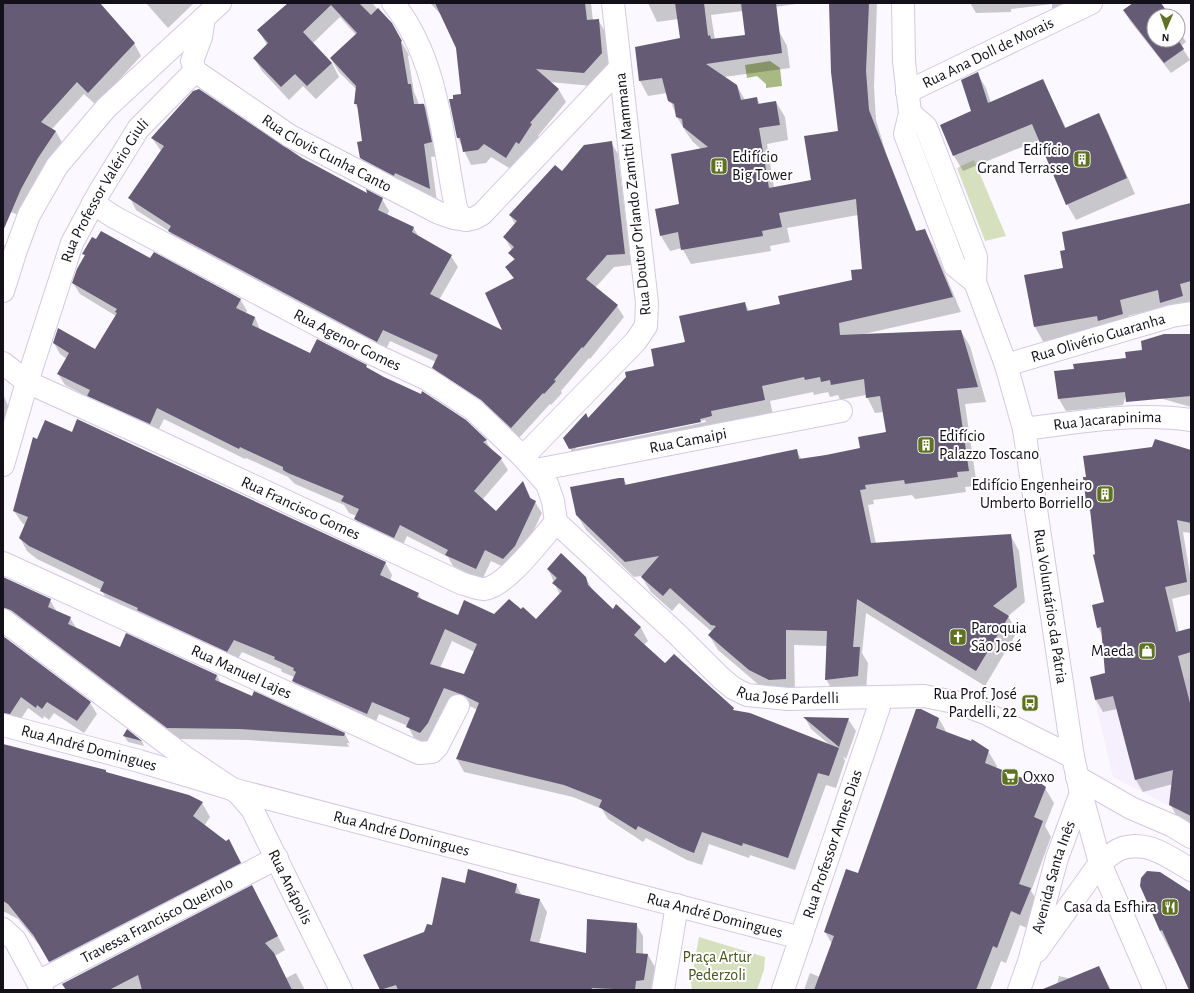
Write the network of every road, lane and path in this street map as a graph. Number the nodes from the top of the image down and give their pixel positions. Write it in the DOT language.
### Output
graph roads {
  1 [pos="220,3"];
  2 [pos="393,3"];
  3 [pos="613,3"];
  4 [pos="903,3"];
  5 [pos="1091,3"];
  6 [pos="204,18"];
  7 [pos="620,68"];
  8 [pos="195,71"];
  9 [pos="907,92"];
  10 [pos="93,203"];
  11 [pos="466,220"];
  12 [pos="3,291"];
  13 [pos="1191,313"];
  14 [pos="3,363"];
  15 [pos="1006,366"];
  16 [pos="27,382"];
  17 [pos="840,411"];
  18 [pos="1191,420"];
  19 [pos="1024,429"];
  20 [pos="530,463"];
  21 [pos="3,465"];
  22 [pos="556,522"];
  23 [pos="3,563"];
  24 [pos="3,620"];
  25 [pos="882,698"];
  26 [pos="458,706"];
  27 [pos="3,725"];
  28 [pos="1077,776"];
  29 [pos="232,789"];
  30 [pos="1182,832"];
  31 [pos="1151,847"];
  32 [pos="276,858"];
  33 [pos="1100,863"];
  34 [pos="1191,870"];
  35 [pos="678,905"];
  36 [pos="3,929"];
  37 [pos="802,938"];
  38 [pos="1029,962"];
  39 [pos="40,986"];
  40 [pos="341,990"];
  41 [pos="663,990"];
  42 [pos="783,990"];
  43 [pos="1019,990"];
  44 [pos="1155,990"];
  1 -- 6 [label="street"];
  2 -- 11 [label="street"];
  3 -- 7 [label="street, Rua Doutor Orlando Zamitti Mammana"];
  4 -- 9 [label="street, Rua Voluntários da Pátria"];
  5 -- 9 [label="street, Rua Ana Doll de Morais"];
  6 -- 8 [label="street"];
  6 -- 12 [label="street"];
  7 -- 11 [label="street"];
  7 -- 20 [label="street, Rua Doutor Orlando Zamitti Mammana"];
  8 -- 10 [label="street, Rua Professor Valério Giuli"];
  8 -- 11 [label="street, Rua Clovis Cunha Canto"];
  9 -- 15 [label="street, Rua Voluntários da Pátria"];
  10 -- 16 [label="street, Rua Professor Valério Giuli"];
  10 -- 20 [label="street, Rua Agenor Gomes"];
  13 -- 15 [label="street, Rua Olivério Guaranha"];
  14 -- 16 [label="street"];
  15 -- 19 [label="street, Rua Voluntários da Pátria"];
  16 -- 21 [label="street, Rua Professor Valério Giuli"];
  16 -- 22 [label="street, Rua Francisco Gomes"];
  17 -- 20 [label="street, Rua Camaipi"];
  18 -- 19 [label="street, Rua Jacarapinima"];
  19 -- 28 [label="street, Rua Voluntários da Pátria"];
  20 -- 22 [label="street, Rua Agenor Gomes"];
  22 -- 25 [label="street, Rua José Pardelli"];
  23 -- 26 [label="street, Rua Manuel Lajes"];
  24 -- 29 [label="street"];
  25 -- 28 [label="street, Rua José Pardelli"];
  25 -- 37 [label="street, Rua Professor Annes Dias"];
  27 -- 29 [label="street, Rua André Domingues"];
  28 -- 30 [label="street, Rua José Pardelli"];
  28 -- 33 [label="street, Rua Voluntários da Pátria"];
  28 -- 38 [label="street, Avenida Santa Inês"];
  29 -- 32 [label="street, Rua Anápolis"];
  29 -- 35 [label="street, Rua André Domingues"];
  30 -- 31 [label="street"];
  31 -- 33 [label="street, Avenida Santa Inês"];
  31 -- 34 [label="street"];
  32 -- 39 [label="street, Travessa Francisco Queirolo"];
  32 -- 40 [label="street, Rua Anápolis"];
  33 -- 38 [label="street, Avenida Santa Inês"];
  33 -- 44 [label="street, Rua Voluntários da Pátria"];
  35 -- 37 [label="street, Rua André Domingues"];
  35 -- 41 [label="street"];
  36 -- 39 [label="street"];
  37 -- 42 [label="street, Rua Professor Annes Dias"];
  38 -- 43 [label="street, Avenida Santa Inês"];
}
